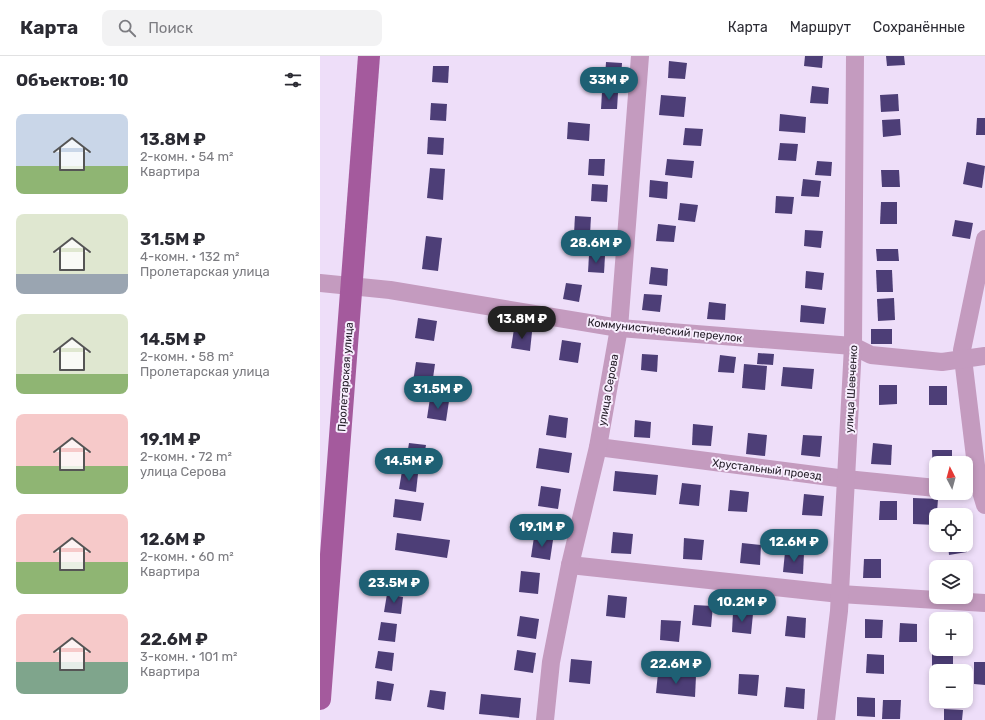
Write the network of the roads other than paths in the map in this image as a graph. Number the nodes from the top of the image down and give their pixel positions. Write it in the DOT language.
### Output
graph roads {
  1 [pos="369,56"];
  2 [pos="640,56"];
  3 [pos="855,56"];
  4 [pos="985,239"];
  5 [pos="320,283"];
  6 [pos="352,286"];
  7 [pos="619,328"];
  8 [pos="853,346"];
  9 [pos="985,356"];
  10 [pos="964,360"];
  11 [pos="598,447"];
  12 [pos="846,479"];
  13 [pos="929,487"];
  14 [pos="977,496"];
  15 [pos="570,565"];
  16 [pos="840,594"];
  17 [pos="985,603"];
  18 [pos="320,699"];
  19 [pos="545,720"];
  20 [pos="826,720"];
  1 -- 6 [label="main road, Пролетарская улица"];
  2 -- 7 [label="street, улица Серова"];
  3 -- 8 [label="street, улица Шевченко"];
  4 -- 10 [label="street"];
  5 -- 6 [label="street, Коммунистический переулок"];
  6 -- 7 [label="street, Коммунистический переулок"];
  6 -- 18 [label="main road, Пролетарская улица"];
  7 -- 8 [label="street, Коммунистический переулок"];
  7 -- 11 [label="street, улица Серова"];
  8 -- 10 [label="street, Коммунистический переулок"];
  8 -- 12 [label="street, улица Шевченко"];
  9 -- 10 [label="street, Коммунистический переулок"];
  10 -- 14 [label="street"];
  11 -- 12 [label="street, Хрустальный проезд"];
  11 -- 15 [label="street, улица Серова"];
  12 -- 13 [label="street, Хрустальный проезд"];
  12 -- 16 [label="street, улица Шевченко"];
  15 -- 16 [label="street"];
  15 -- 19 [label="street, улица Серова"];
  16 -- 17 [label="street"];
  16 -- 20 [label="street, улица Шевченко"];
}
